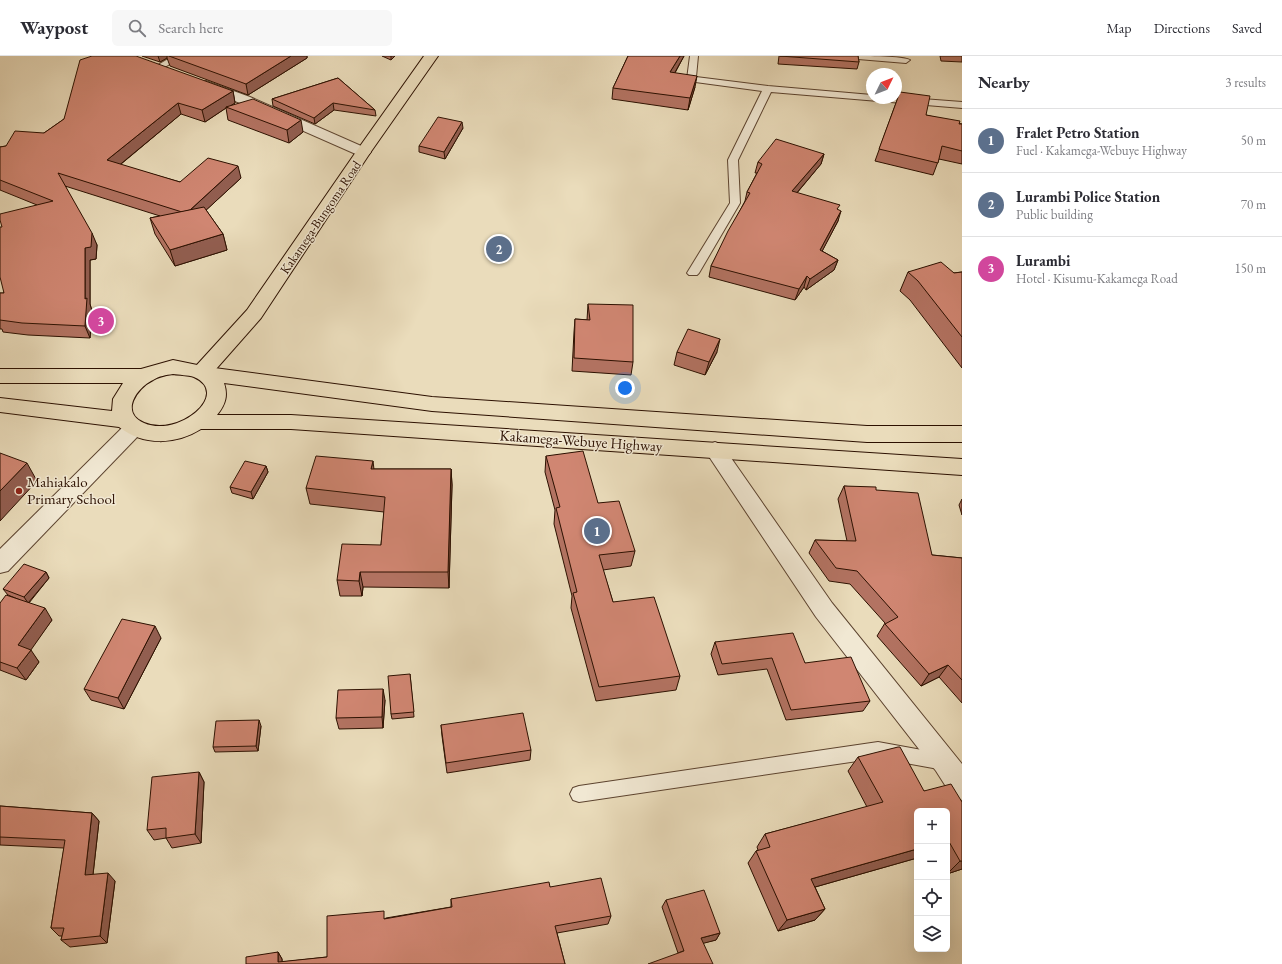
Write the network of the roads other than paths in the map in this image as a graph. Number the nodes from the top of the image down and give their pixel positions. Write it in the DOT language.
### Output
graph roads {
  1 [pos="179,56"];
  2 [pos="431,56"];
  3 [pos="694,56"];
  4 [pos="858,56"];
  5 [pos="906,60"];
  6 [pos="151,65"];
  7 [pos="172,73"];
  8 [pos="194,81"];
  9 [pos="768,89"];
  10 [pos="962,105"];
  11 [pos="363,152"];
  12 [pos="693,273"];
  13 [pos="204,373"];
  14 [pos="0,376"];
  15 [pos="143,376"];
  16 [pos="0,406"];
  17 [pos="200,422"];
  18 [pos="130,424"];
  19 [pos="962,434"];
  20 [pos="715,450"];
  21 [pos="962,467"];
  22 [pos="0,564"];
  23 [pos="954,764"];
  24 [pos="962,787"];
  25 [pos="579,794"];
  1 -- 6 [label="lane"];
  2 -- 11 [label="main road, Kakamega-Bungoma Road"];
  3 -- 9 [label="lane"];
  4 -- 5 [label="lane"];
  6 -- 7 [label="street"];
  8 -- 11 [label="street"];
  9 -- 10 [label="lane"];
  9 -- 12 [label="lane"];
  11 -- 13 [label="main road, Kakamega-Bungoma Road"];
  13 -- 15 [label="main road"];
  13 -- 17 [label="main road"];
  13 -- 19 [label="main road, Kakamega-Webuye Highway"];
  14 -- 15 [label="main road"];
  15 -- 18 [label="main road"];
  16 -- 18 [label="main road"];
  17 -- 18 [label="main road"];
  17 -- 20 [label="main road, Kakamega-Webuye Highway"];
  18 -- 22 [label="street"];
  20 -- 21 [label="main road, Kakamega-Webuye Highway"];
  20 -- 23 [label="street"];
  23 -- 24 [label="street"];
  23 -- 25 [label="lane"];
}
